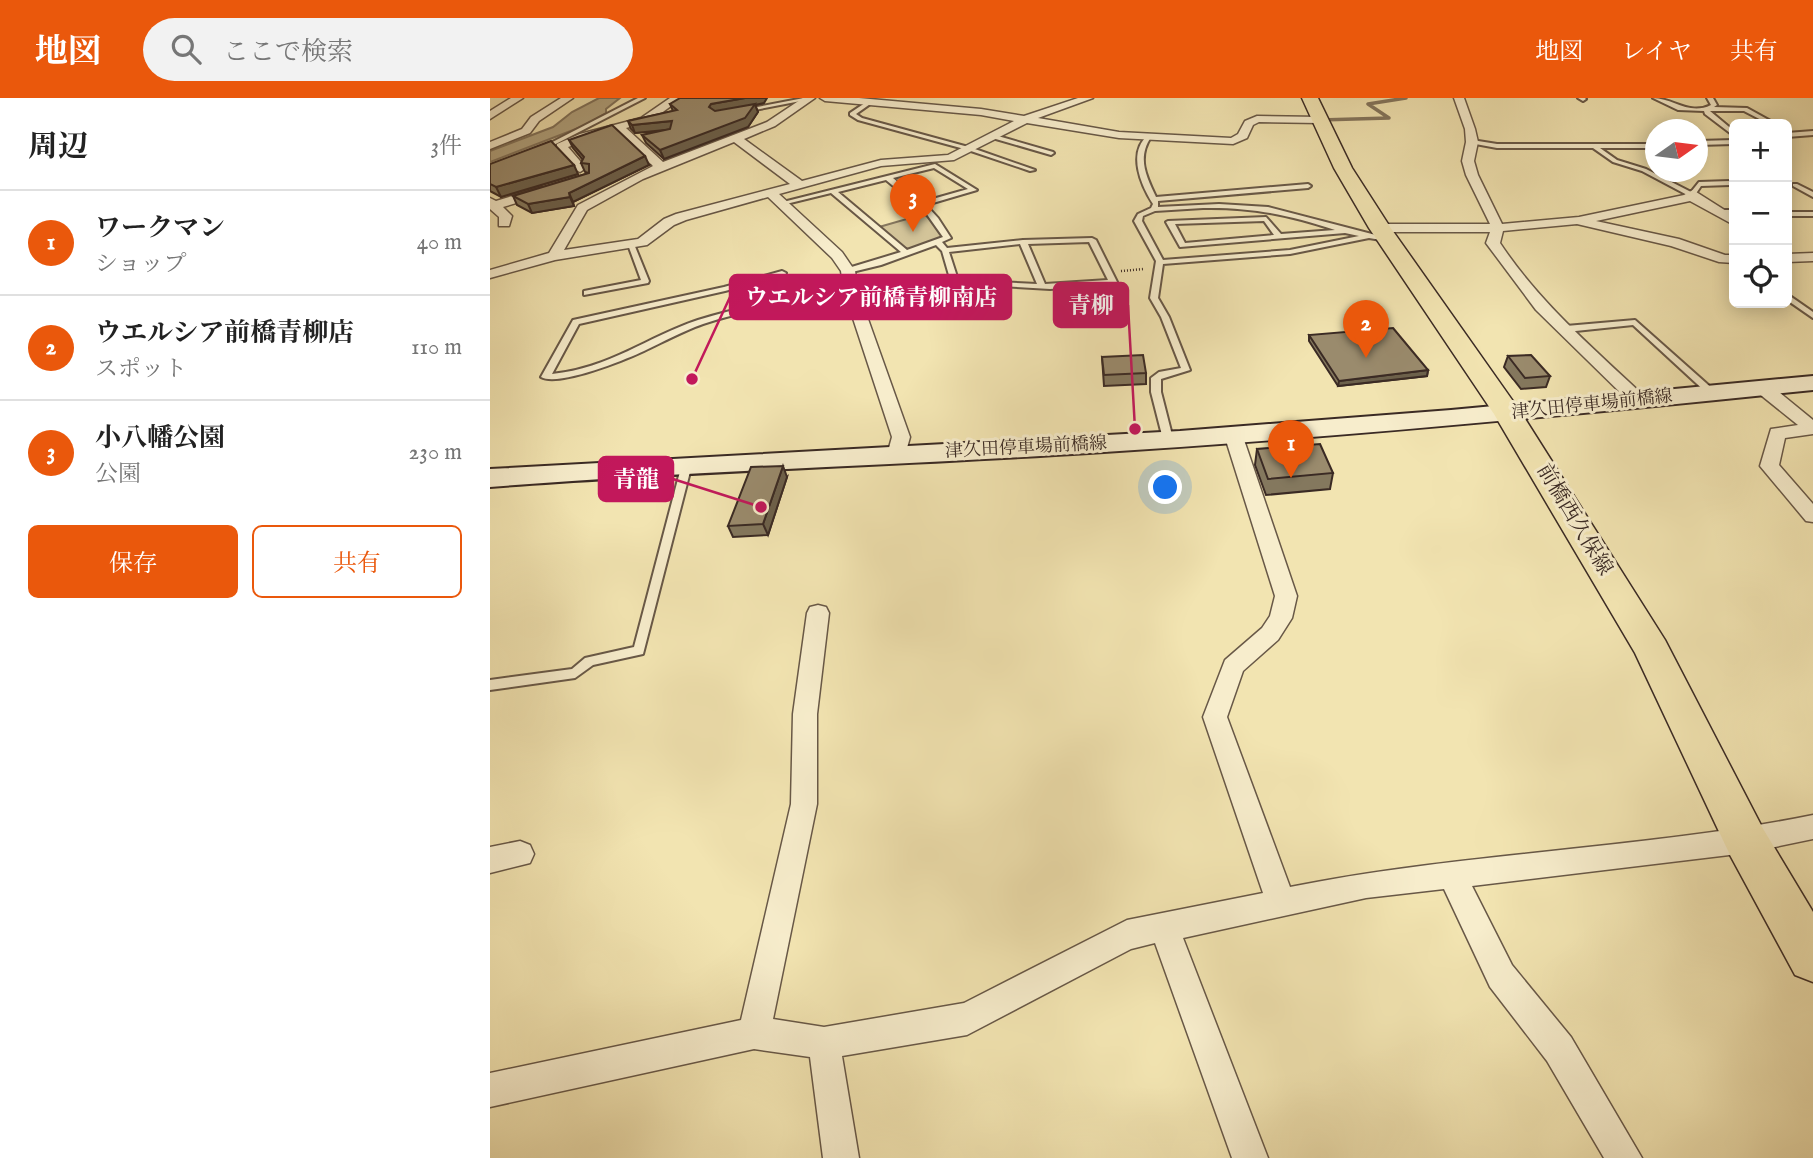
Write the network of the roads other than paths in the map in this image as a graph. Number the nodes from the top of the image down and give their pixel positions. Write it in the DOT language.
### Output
graph roads {
  1 [pos="518,98"];
  2 [pos="568,98"];
  3 [pos="642,98"];
  4 [pos="677,98"];
  5 [pos="825,98"];
  6 [pos="1088,98"];
  7 [pos="1459,98"];
  8 [pos="1656,98"];
  9 [pos="1710,98"];
  10 [pos="809,99"];
  11 [pos="842,99"];
  12 [pos="973,99"];
  13 [pos="870,102"];
  14 [pos="952,109"];
  15 [pos="1315,109"];
  16 [pos="1707,110"];
  17 [pos="729,113"];
  18 [pos="490,116"];
  19 [pos="1026,119"];
  20 [pos="1764,119"];
  21 [pos="618,127"];
  22 [pos="1729,130"];
  23 [pos="1813,133"];
  24 [pos="1792,135"];
  25 [pos="991,136"];
  26 [pos="1148,137"];
  27 [pos="737,139"];
  28 [pos="1472,142"];
  29 [pos="1729,142"];
  30 [pos="1708,143"];
  31 [pos="490,146"];
  32 [pos="1645,146"];
  33 [pos="1595,147"];
  34 [pos="970,149"];
  35 [pos="536,152"];
  36 [pos="1051,153"];
  37 [pos="661,167"];
  38 [pos="1032,170"];
  39 [pos="581,176"];
  40 [pos="887,177"];
  41 [pos="1729,183"];
  42 [pos="1795,185"];
  43 [pos="800,186"];
  44 [pos="1308,186"];
  45 [pos="555,187"];
  46 [pos="833,191"];
  47 [pos="770,194"];
  48 [pos="1691,195"];
  49 [pos="1813,195"];
  50 [pos="575,198"];
  51 [pos="492,204"];
  52 [pos="590,204"];
  53 [pos="782,204"];
  54 [pos="921,204"];
  55 [pos="1154,204"];
  56 [pos="1719,212"];
  57 [pos="1729,212"];
  58 [pos="1792,214"];
  59 [pos="1813,214"];
  60 [pos="1729,218"];
  61 [pos="1577,220"];
  62 [pos="504,223"];
  63 [pos="1498,228"];
  64 [pos="1344,231"];
  65 [pos="1278,235"];
  66 [pos="1378,235"];
  67 [pos="937,242"];
  68 [pos="1023,242"];
  69 [pos="631,244"];
  70 [pos="945,250"];
  71 [pos="906,253"];
  72 [pos="554,256"];
  73 [pos="1792,256"];
  74 [pos="1813,257"];
  75 [pos="1729,260"];
  76 [pos="1159,265"];
  77 [pos="848,271"];
  78 [pos="782,273"];
  79 [pos="490,274"];
  80 [pos="1042,286"];
  81 [pos="725,289"];
  82 [pos="851,290"];
  83 [pos="587,293"];
  84 [pos="1792,300"];
  85 [pos="732,313"];
  86 [pos="1813,316"];
  87 [pos="1566,329"];
  88 [pos="1813,383"];
  89 [pos="1763,388"];
  90 [pos="1713,393"];
  91 [pos="1638,400"];
  92 [pos="1508,414"];
  93 [pos="1233,434"];
  94 [pos="1168,439"];
  95 [pos="896,455"];
  96 [pos="687,464"];
  97 [pos="490,478"];
  98 [pos="1813,516"];
  99 [pos="818,614"];
  100 [pos="490,685"];
  101 [pos="1813,827"];
  102 [pos="1746,841"];
  103 [pos="520,854"];
  104 [pos="490,860"];
  105 [pos="1452,876"];
  106 [pos="1280,903"];
  107 [pos="1164,926"];
  108 [pos="1813,958"];
  109 [pos="754,1033"];
  110 [pos="824,1043"];
  111 [pos="490,1090"];
  112 [pos="841,1158"];
  113 [pos="1250,1158"];
  114 [pos="1625,1158"];
  1 -- 18 [label="street"];
  2 -- 31 [label="street"];
  3 -- 35 [label="lane"];
  4 -- 21 [label="street"];
  5 -- 11 [label="street"];
  6 -- 19 [label="street"];
  7 -- 28 [label="street"];
  8 -- 16 [label="lane"];
  9 -- 16 [label="lane"];
  10 -- 17 [label="lane"];
  10 -- 27 [label="street"];
  11 -- 13 [label="street"];
  12 -- 14 [label="street"];
  13 -- 14 [label="street"];
  13 -- 34 [label="lane"];
  14 -- 19 [label="street"];
  15 -- 26 [label="street"];
  15 -- 66 [label="main road, 前橋西久保線"];
  16 -- 20 [label="lane"];
  16 -- 22 [label="lane"];
  19 -- 25 [label="street"];
  19 -- 26 [label="street"];
  21 -- 37 [label="street"];
  21 -- 39 [label="street"];
  23 -- 24 [label="lane"];
  25 -- 34 [label="street"];
  25 -- 36 [label="lane"];
  26 -- 55 [label="lane"];
  27 -- 37 [label="street"];
  27 -- 43 [label="street"];
  28 -- 33 [label="lane"];
  28 -- 63 [label="street"];
  29 -- 30 [label="lane"];
  32 -- 33 [label="lane"];
  33 -- 48 [label="lane"];
  34 -- 38 [label="lane"];
  34 -- 43 [label="street"];
  37 -- 52 [label="street"];
  40 -- 46 [label="lane"];
  40 -- 54 [label="lane"];
  40 -- 54 [label="lane"];
  41 -- 48 [label="lane"];
  42 -- 49 [label="lane"];
  43 -- 47 [label="street"];
  44 -- 55 [label="lane"];
  45 -- 51 [label="street"];
  46 -- 53 [label="lane"];
  46 -- 71 [label="lane"];
  47 -- 53 [label="street"];
  47 -- 69 [label="street"];
  48 -- 56 [label="street"];
  48 -- 61 [label="street"];
  50 -- 52 [label="street"];
  51 -- 62 [label="street"];
  52 -- 72 [label="street"];
  53 -- 77 [label="street"];
  54 -- 67 [label="lane"];
  55 -- 64 [label="lane"];
  55 -- 76 [label="lane"];
  56 -- 57 [label="lane"];
  56 -- 60 [label="street"];
  58 -- 59 [label="lane"];
  61 -- 63 [label="street"];
  61 -- 75 [label="street"];
  63 -- 66 [label="street"];
  63 -- 87 [label="street"];
  64 -- 65 [label="lane"];
  64 -- 66 [label="lane"];
  65 -- 65 [label="lane"];
  66 -- 76 [label="lane"];
  66 -- 92 [label="main road, 前橋西久保線"];
  67 -- 70 [label="lane"];
  67 -- 71 [label="lane"];
  68 -- 70 [label="lane"];
  68 -- 80 [label="lane"];
  68 -- 80 [label="lane"];
  69 -- 72 [label="street"];
  69 -- 83 [label="lane"];
  70 -- 80 [label="lane"];
  71 -- 77 [label="lane"];
  72 -- 79 [label="street"];
  73 -- 74 [label="street"];
  76 -- 94 [label="lane"];
  77 -- 82 [label="street"];
  78 -- 81 [label="lane"];
  81 -- 85 [label="lane"];
  81 -- 85 [label="lane"];
  82 -- 85 [label="lane"];
  82 -- 95 [label="street"];
  84 -- 86 [label="lane"];
  87 -- 90 [label="lane"];
  87 -- 91 [label="street"];
  88 -- 89 [label="main road, 津久田停車場前橋線"];
  89 -- 90 [label="main road, 津久田停車場前橋線"];
  89 -- 98 [label="street"];
  90 -- 91 [label="main road, 津久田停車場前橋線"];
  91 -- 92 [label="main road, 津久田停車場前橋線"];
  92 -- 93 [label="main road, 津久田停車場前橋線"];
  92 -- 102 [label="main road, 前橋西久保線"];
  93 -- 94 [label="main road, 津久田停車場前橋線"];
  93 -- 106 [label="street"];
  94 -- 95 [label="main road, 津久田停車場前橋線"];
  95 -- 96 [label="main road, 津久田停車場前橋線"];
  96 -- 97 [label="main road, 津久田停車場前橋線"];
  96 -- 100 [label="lane"];
  99 -- 109 [label="street"];
  101 -- 102 [label="street"];
  102 -- 105 [label="street"];
  102 -- 108 [label="main road, 前橋西久保線"];
  103 -- 104 [label="street"];
  105 -- 106 [label="street"];
  105 -- 114 [label="street"];
  106 -- 107 [label="street"];
  107 -- 110 [label="street"];
  107 -- 113 [label="street"];
  109 -- 110 [label="street"];
  109 -- 111 [label="street"];
  110 -- 112 [label="street"];
}
